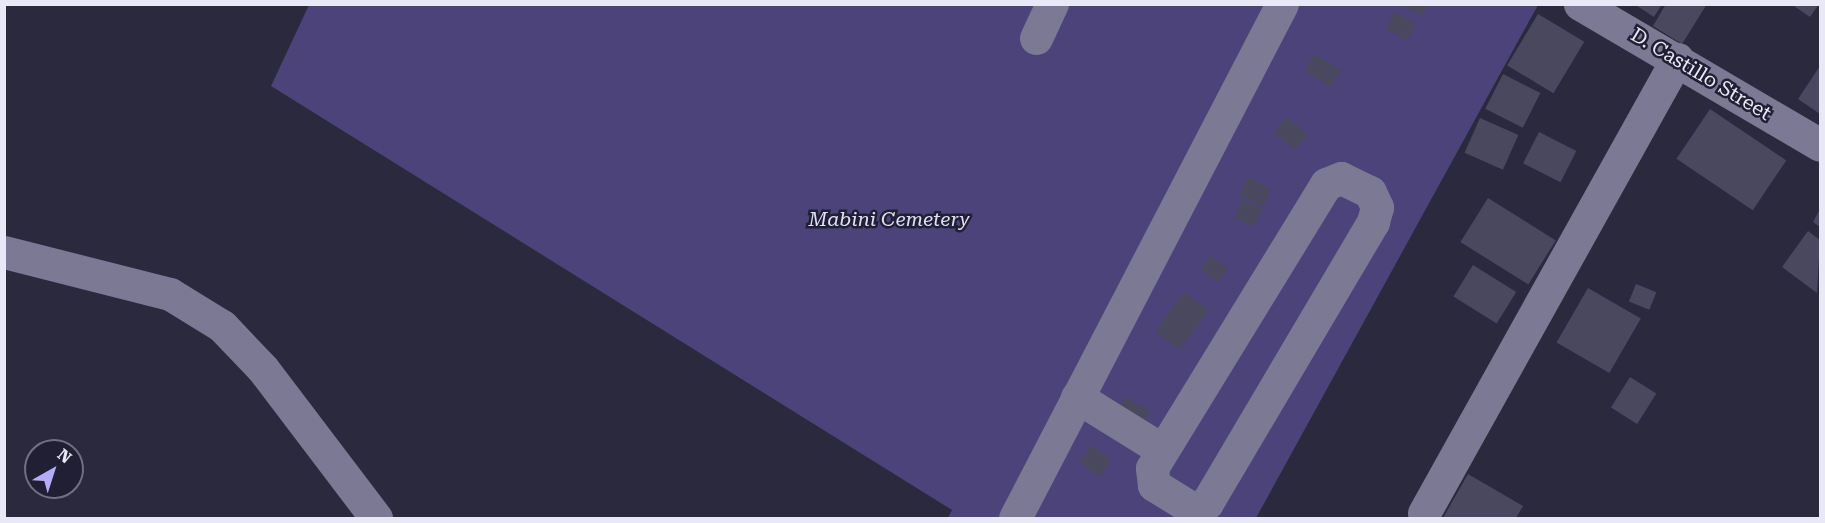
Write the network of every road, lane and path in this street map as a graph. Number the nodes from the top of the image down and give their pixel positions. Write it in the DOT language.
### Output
graph roads {
  1 [pos="1052,4"];
  2 [pos="1282,4"];
  3 [pos="1580,4"];
  4 [pos="1035,38"];
  5 [pos="1677,59"];
  6 [pos="1821,145"];
  7 [pos="4,252"];
  8 [pos="1077,397"];
  9 [pos="1161,449"];
  10 [pos="1424,513"];
  11 [pos="376,519"];
  12 [pos="1015,519"];
  1 -- 4 [label="street"];
  2 -- 8 [label="street"];
  3 -- 5 [label="street, D. Castillo Street"];
  5 -- 6 [label="street, D. Castillo Street"];
  5 -- 10 [label="street"];
  7 -- 11 [label="street"];
  8 -- 9 [label="street"];
  8 -- 12 [label="street"];
  9 -- 9 [label="street"];
}
